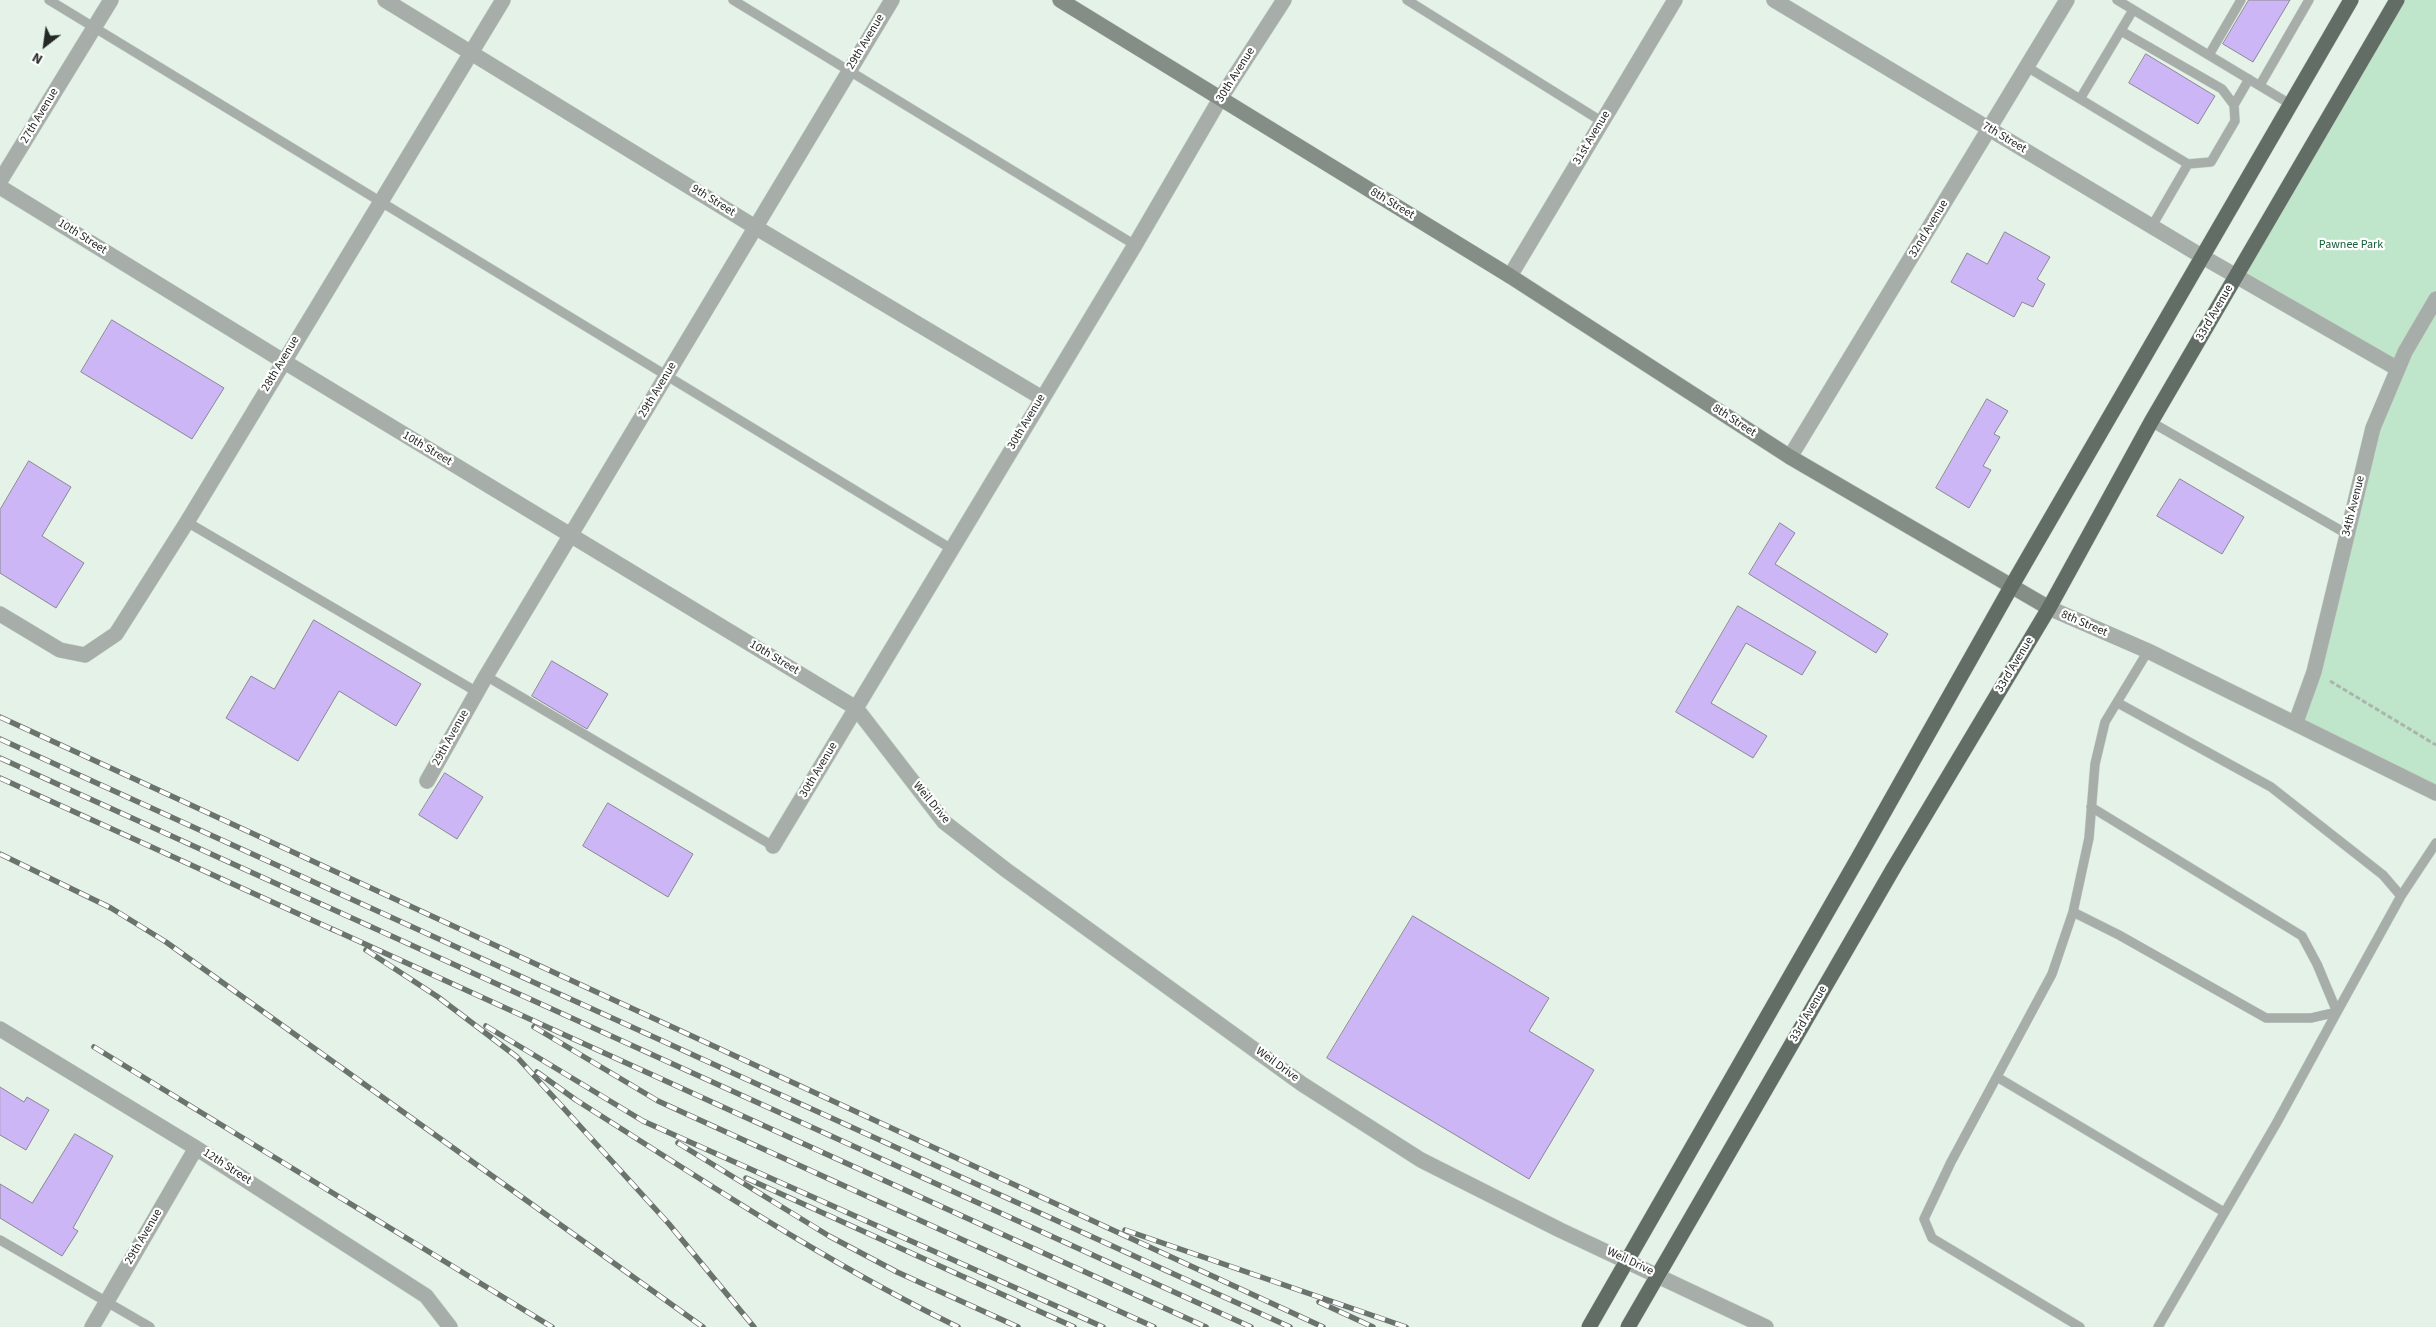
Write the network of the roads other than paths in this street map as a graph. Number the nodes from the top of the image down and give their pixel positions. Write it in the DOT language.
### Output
graph roads {
  1 [pos="49,0"];
  2 [pos="111,0"];
  3 [pos="386,0"];
  4 [pos="503,0"];
  5 [pos="733,0"];
  6 [pos="892,0"];
  7 [pos="1060,0"];
  8 [pos="1284,0"];
  9 [pos="1407,0"];
  10 [pos="1675,0"];
  11 [pos="1774,0"];
  12 [pos="2067,0"];
  13 [pos="2117,0"];
  14 [pos="2241,0"];
  15 [pos="2309,0"];
  16 [pos="2351,0"];
  17 [pos="2397,0"];
  18 [pos="2133,10"];
  19 [pos="94,27"];
  20 [pos="2121,31"];
  21 [pos="471,52"];
  22 [pos="2209,55"];
  23 [pos="2027,67"];
  24 [pos="849,70"];
  25 [pos="2249,79"];
  26 [pos="2260,85"];
  27 [pos="1220,99"];
  28 [pos="2080,99"];
  29 [pos="2290,104"];
  30 [pos="2234,105"];
  31 [pos="1602,121"];
  32 [pos="1989,129"];
  33 [pos="2188,164"];
  34 [pos="0,181"];
  35 [pos="0,187"];
  36 [pos="380,200"];
  37 [pos="2152,226"];
  38 [pos="755,227"];
  39 [pos="1135,244"];
  40 [pos="2203,257"];
  41 [pos="1510,276"];
  42 [pos="2236,276"];
  43 [pos="2436,299"];
  44 [pos="283,361"];
  45 [pos="2398,369"];
  46 [pos="666,375"];
  47 [pos="1042,398"];
  48 [pos="2151,422"];
  49 [pos="1790,457"];
  50 [pos="187,522"];
  51 [pos="2347,534"];
  52 [pos="570,536"];
  53 [pos="950,548"];
  54 [pos="2011,587"];
  55 [pos="2049,608"];
  56 [pos="0,614"];
  57 [pos="2148,651"];
  58 [pos="486,676"];
  59 [pos="477,692"];
  60 [pos="2118,703"];
  61 [pos="856,708"];
  62 [pos="2296,722"];
  63 [pos="427,781"];
  64 [pos="2436,793"];
  65 [pos="2091,807"];
  66 [pos="2436,843"];
  67 [pos="773,846"];
  68 [pos="2401,896"];
  69 [pos="2073,912"];
  70 [pos="2337,1012"];
  71 [pos="0,1029"];
  72 [pos="1997,1078"];
  73 [pos="196,1148"];
  74 [pos="2224,1212"];
  75 [pos="0,1240"];
  76 [pos="107,1301"];
  77 [pos="447,1322"];
  78 [pos="92,1327"];
  79 [pos="150,1327"];
  80 [pos="1589,1327"];
  81 [pos="1628,1327"];
  82 [pos="1766,1327"];
  83 [pos="2080,1327"];
  84 [pos="2158,1327"];
  1 -- 19 [label="lane"];
  2 -- 19 [label="street, 27th Avenue"];
  3 -- 21 [label="street, 9th Street"];
  4 -- 21 [label="street, 28th Avenue"];
  5 -- 24 [label="lane"];
  6 -- 24 [label="street, 29th Avenue"];
  7 -- 27 [label="main road, 8th Street"];
  8 -- 27 [label="street, 30th Avenue"];
  9 -- 31 [label="lane"];
  10 -- 31 [label="street, 31st Avenue"];
  11 -- 32 [label="street, 7th Street"];
  12 -- 23 [label="street, 32nd Avenue"];
  13 -- 18 [label="lane"];
  14 -- 22 [label="lane"];
  15 -- 26 [label="lane"];
  16 -- 29 [label="highway"];
  17 -- 42 [label="highway, 33rd Avenue"];
  18 -- 20 [label="lane"];
  18 -- 22 [label="lane"];
  19 -- 34 [label="street, 27th Avenue"];
  19 -- 36 [label="lane"];
  20 -- 28 [label="lane"];
  20 -- 30 [label="lane"];
  21 -- 36 [label="street, 28th Avenue"];
  21 -- 38 [label="street, 9th Street"];
  22 -- 25 [label="lane"];
  23 -- 28 [label="lane"];
  23 -- 32 [label="street, 32nd Avenue"];
  24 -- 38 [label="street, 29th Avenue"];
  24 -- 39 [label="lane"];
  25 -- 26 [label="lane"];
  25 -- 30 [label="lane"];
  26 -- 29 [label="lane"];
  27 -- 39 [label="street, 30th Avenue"];
  27 -- 41 [label="main road, 8th Street"];
  28 -- 33 [label="lane"];
  29 -- 40 [label="highway"];
  30 -- 33 [label="lane"];
  31 -- 41 [label="street, 31st Avenue"];
  32 -- 37 [label="street, 7th Street"];
  32 -- 49 [label="street, 32nd Avenue"];
  33 -- 37 [label="lane"];
  35 -- 44 [label="street, 10th Street"];
  36 -- 44 [label="street, 28th Avenue"];
  36 -- 46 [label="lane"];
  37 -- 40 [label="street, 7th Street"];
  38 -- 46 [label="street, 29th Avenue"];
  38 -- 47 [label="street, 9th Street"];
  39 -- 47 [label="street, 30th Avenue"];
  40 -- 42 [label="street, 7th Street"];
  40 -- 54 [label="highway"];
  41 -- 49 [label="main road, 8th Street"];
  42 -- 45 [label="street, 7th Street"];
  42 -- 48 [label="highway, 33rd Avenue"];
  43 -- 45 [label="street, 34th Avenue"];
  44 -- 50 [label="street, 28th Avenue"];
  44 -- 52 [label="street, 10th Street"];
  45 -- 51 [label="street, 34th Avenue"];
  46 -- 52 [label="street, 29th Avenue"];
  46 -- 53 [label="lane"];
  47 -- 53 [label="street, 30th Avenue"];
  48 -- 51 [label="lane"];
  48 -- 55 [label="highway, 33rd Avenue"];
  49 -- 54 [label="main road, 8th Street"];
  50 -- 56 [label="street, 28th Avenue"];
  50 -- 59 [label="lane"];
  51 -- 62 [label="street, 34th Avenue"];
  52 -- 58 [label="street, 29th Avenue"];
  52 -- 61 [label="street, 10th Street"];
  53 -- 61 [label="street, 30th Avenue"];
  54 -- 55 [label="main road, 8th Street"];
  54 -- 80 [label="highway, bridge"];
  55 -- 57 [label="street, 8th Street"];
  55 -- 81 [label="highway, 33rd Avenue, bridge"];
  57 -- 60 [label="lane"];
  57 -- 62 [label="street, 8th Street"];
  58 -- 59 [label="street, 29th Avenue"];
  58 -- 67 [label="lane"];
  59 -- 63 [label="street, 29th Avenue"];
  60 -- 65 [label="lane"];
  60 -- 68 [label="lane"];
  61 -- 67 [label="street, 30th Avenue"];
  61 -- 82 [label="street, Weil Drive"];
  62 -- 64 [label="street, 8th Street"];
  65 -- 69 [label="lane"];
  65 -- 70 [label="lane"];
  66 -- 68 [label="lane"];
  68 -- 70 [label="lane"];
  69 -- 70 [label="lane"];
  69 -- 72 [label="lane"];
  70 -- 74 [label="lane"];
  71 -- 73 [label="street, 12th Street"];
  72 -- 74 [label="lane"];
  72 -- 83 [label="lane"];
  73 -- 76 [label="street, 29th Avenue"];
  73 -- 77 [label="street, 12th Street"];
  74 -- 84 [label="lane"];
  75 -- 76 [label="lane"];
  76 -- 78 [label="street, 29th Avenue"];
  76 -- 79 [label="lane"];
}
